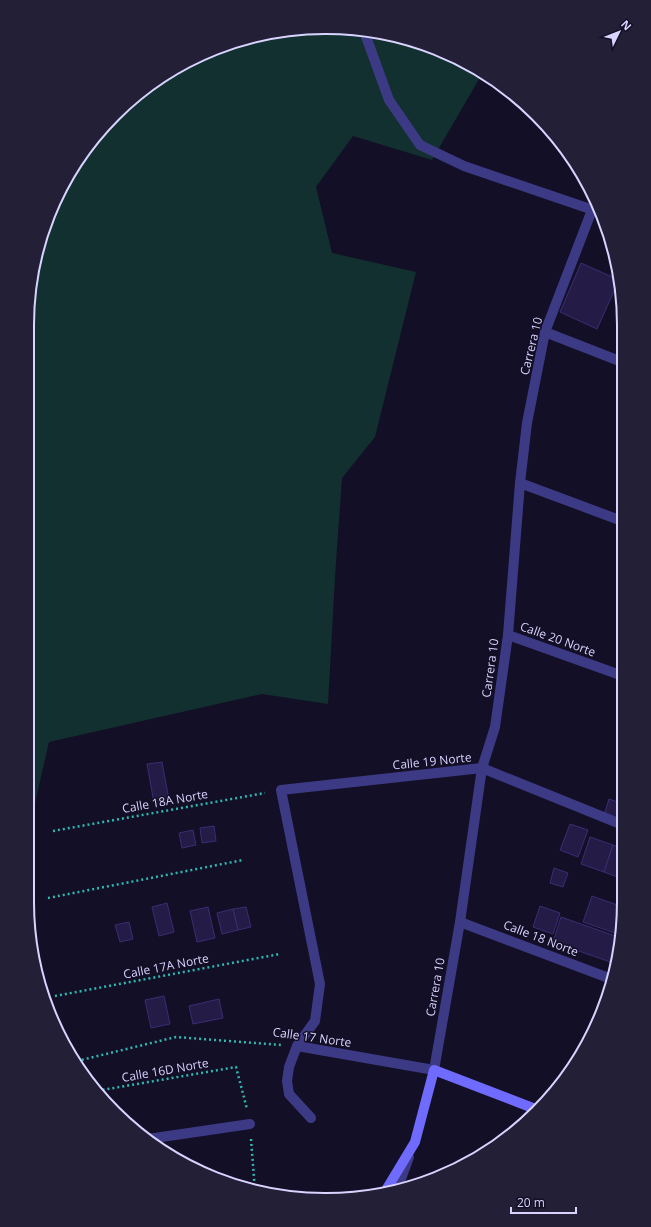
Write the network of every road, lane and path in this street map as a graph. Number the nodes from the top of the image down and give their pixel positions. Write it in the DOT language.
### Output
graph roads {
  1 [pos="366,36"];
  2 [pos="592,207"];
  3 [pos="595,214"];
  4 [pos="545,332"];
  5 [pos="617,360"];
  6 [pos="520,483"];
  7 [pos="617,519"];
  8 [pos="508,634"];
  9 [pos="617,674"];
  10 [pos="482,768"];
  11 [pos="281,790"];
  12 [pos="617,823"];
  13 [pos="53,831"];
  14 [pos="243,860"];
  15 [pos="48,898"];
  16 [pos="460,922"];
  17 [pos="280,954"];
  18 [pos="607,977"];
  19 [pos="55,996"];
  20 [pos="297,1046"];
  21 [pos="81,1060"];
  22 [pos="236,1067"];
  23 [pos="434,1070"];
  24 [pos="103,1090"];
  25 [pos="532,1108"];
  26 [pos="311,1118"];
  27 [pos="250,1124"];
  28 [pos="155,1138"];
  29 [pos="415,1142"];
  30 [pos="399,1183"];
  31 [pos="389,1186"];
  1 -- 2 [label="street"];
  3 -- 4 [label="street, Carrera 10"];
  4 -- 5 [label="street"];
  4 -- 6 [label="street, Carrera 10"];
  6 -- 7 [label="street"];
  6 -- 8 [label="street, Carrera 10"];
  8 -- 9 [label="street, Calle 20 Norte"];
  8 -- 10 [label="street, Carrera 10"];
  10 -- 11 [label="street, Calle 19 Norte"];
  10 -- 12 [label="street, Calle 19 Norte"];
  10 -- 16 [label="street, Carrera 10"];
  11 -- 13 [label="path, Calle 18A Norte"];
  11 -- 20 [label="street"];
  14 -- 15 [label="path"];
  16 -- 18 [label="street, Calle 18 Norte"];
  16 -- 23 [label="street, Carrera 10"];
  17 -- 19 [label="path, Calle 17A Norte"];
  20 -- 21 [label="path, Calle 17 Norte"];
  20 -- 23 [label="street, Calle 17 Norte"];
  20 -- 26 [label="street"];
  22 -- 24 [label="path, Calle 16D Norte"];
  23 -- 25 [label="street, Calle 17 Norte"];
  23 -- 29 [label="street, Carrera 10"];
  27 -- 28 [label="street"];
  29 -- 30 [label="street, Carrera 10"];
  29 -- 31 [label="street, Carrera 10"];
}
